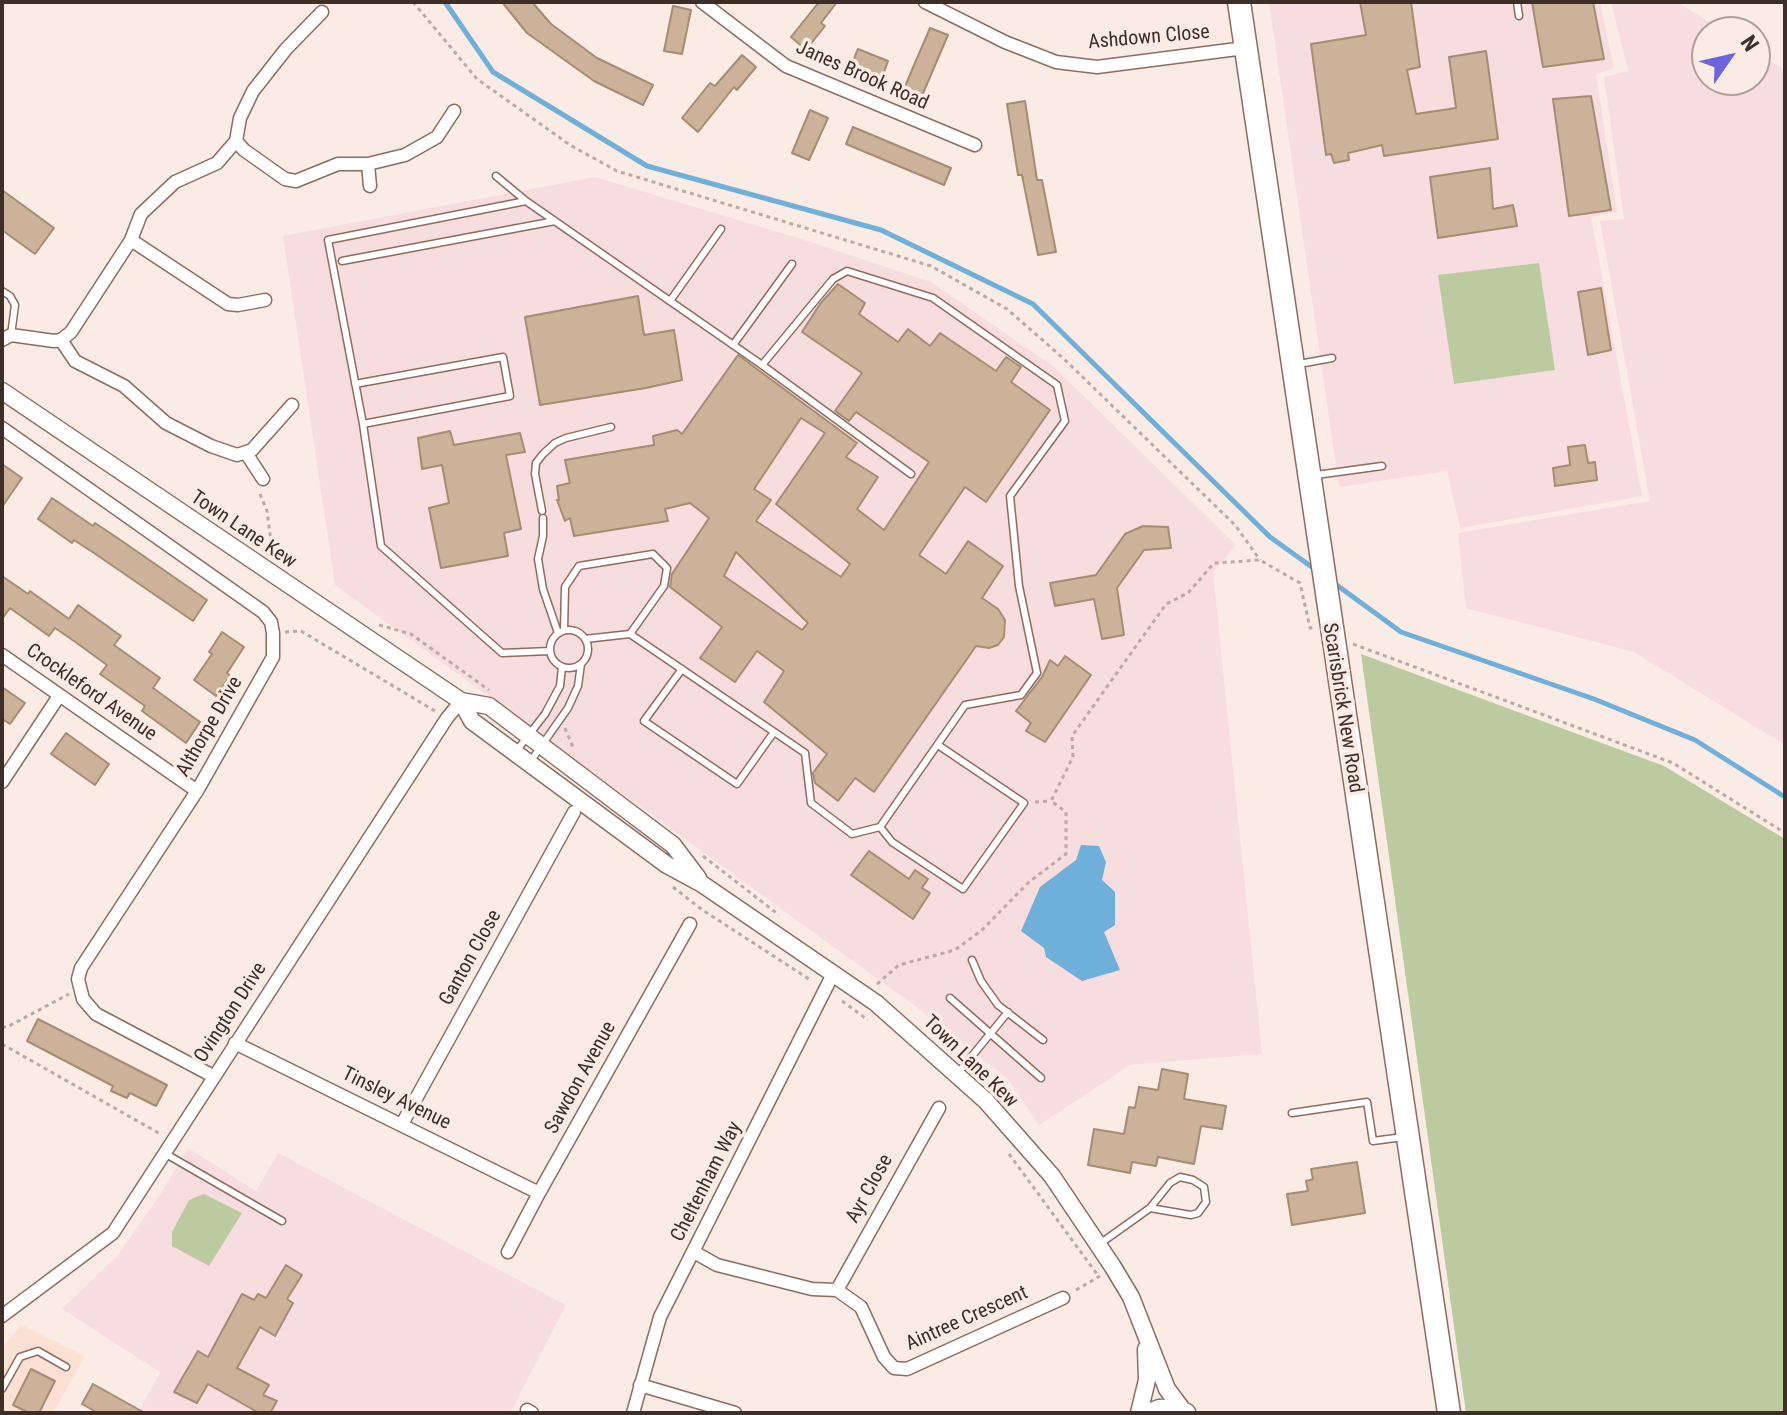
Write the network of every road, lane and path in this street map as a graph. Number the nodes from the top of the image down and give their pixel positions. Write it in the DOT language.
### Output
graph roads {
  1 [pos="702,2"];
  2 [pos="925,2"];
  3 [pos="1239,2"];
  4 [pos="1517,2"];
  5 [pos="322,12"];
  6 [pos="1519,16"];
  7 [pos="1245,48"];
  8 [pos="454,111"];
  9 [pos="236,141"];
  10 [pos="975,145"];
  11 [pos="368,164"];
  12 [pos="496,176"];
  13 [pos="370,186"];
  14 [pos="526,201"];
  15 [pos="555,221"];
  16 [pos="721,229"];
  17 [pos="131,240"];
  18 [pos="342,261"];
  19 [pos="792,264"];
  20 [pos="2,291"];
  21 [pos="265,300"];
  22 [pos="670,301"];
  23 [pos="7,338"];
  24 [pos="61,340"];
  25 [pos="733,345"];
  26 [pos="1332,358"];
  27 [pos="762,365"];
  28 [pos="1292,365"];
  29 [pos="355,384"];
  30 [pos="2,391"];
  31 [pos="292,405"];
  32 [pos="363,424"];
  33 [pos="611,427"];
  34 [pos="2,428"];
  35 [pos="246,453"];
  36 [pos="1382,466"];
  37 [pos="911,474"];
  38 [pos="1308,476"];
  39 [pos="263,479"];
  40 [pos="274,561"];
  41 [pos="1329,618"];
  42 [pos="561,632"];
  43 [pos="273,633"];
  44 [pos="630,634"];
  45 [pos="585,639"];
  46 [pos="1349,643"];
  47 [pos="550,651"];
  48 [pos="2,655"];
  49 [pos="581,664"];
  50 [pos="562,667"];
  51 [pos="682,669"];
  52 [pos="59,696"];
  53 [pos="461,701"];
  54 [pos="447,718"];
  55 [pos="774,732"];
  56 [pos="535,741"];
  57 [pos="938,745"];
  58 [pos="515,753"];
  59 [pos="529,763"];
  60 [pos="2,782"];
  61 [pos="197,791"];
  62 [pos="574,812"];
  63 [pos="880,827"];
  64 [pos="1785,833"];
  65 [pos="667,883"];
  66 [pos="708,888"];
  67 [pos="701,909"];
  68 [pos="690,924"];
  69 [pos="972,960"];
  70 [pos="830,982"];
  71 [pos="874,987"];
  72 [pos="79,989"];
  73 [pos="950,998"];
  74 [pos="1008,1012"];
  75 [pos="2,1027"];
  76 [pos="879,1028"];
  77 [pos="990,1033"];
  78 [pos="1043,1040"];
  79 [pos="235,1043"];
  80 [pos="2,1044"];
  81 [pos="958,1073"];
  82 [pos="213,1076"];
  83 [pos="1041,1078"];
  84 [pos="939,1108"];
  85 [pos="1292,1113"];
  86 [pos="402,1124"];
  87 [pos="1407,1136"];
  88 [pos="172,1141"];
  89 [pos="1007,1150"];
  90 [pos="166,1154"];
  91 [pos="539,1193"];
  92 [pos="1150,1208"];
  93 [pos="282,1221"];
  94 [pos="1098,1245"];
  95 [pos="508,1252"];
  96 [pos="694,1252"];
  97 [pos="1106,1272"];
  98 [pos="837,1290"];
  99 [pos="1063,1298"];
  100 [pos="2,1316"];
  101 [pos="1145,1331"];
  102 [pos="66,1367"];
  103 [pos="640,1385"];
  104 [pos="2,1389"];
  105 [pos="1185,1411"];
  106 [pos="633,1413"];
  107 [pos="735,1413"];
  108 [pos="1139,1413"];
  109 [pos="1146,1413"];
  110 [pos="1449,1413"];
  1 -- 10 [label="street, Janes Brook Road"];
  2 -- 7 [label="street, Ashdown Close"];
  3 -- 7 [label="highway, Scarisbrick New Road"];
  4 -- 6 [label="lane"];
  5 -- 9 [label="street"];
  7 -- 28 [label="highway, Scarisbrick New Road"];
  8 -- 11 [label="street"];
  9 -- 11 [label="street"];
  9 -- 17 [label="street"];
  11 -- 13 [label="street"];
  12 -- 14 [label="lane"];
  14 -- 15 [label="lane"];
  14 -- 29 [label="lane"];
  15 -- 18 [label="lane"];
  15 -- 22 [label="lane"];
  16 -- 22 [label="lane"];
  17 -- 21 [label="street"];
  17 -- 24 [label="street"];
  19 -- 25 [label="lane"];
  20 -- 23 [label="lane"];
  22 -- 25 [label="lane"];
  23 -- 24 [label="street"];
  24 -- 35 [label="street"];
  25 -- 27 [label="lane"];
  26 -- 28 [label="lane"];
  27 -- 37 [label="lane"];
  27 -- 57 [label="lane"];
  28 -- 38 [label="highway, Scarisbrick New Road"];
  29 -- 32 [label="lane"];
  29 -- 32 [label="lane"];
  30 -- 53 [label="street, Town Lane Kew"];
  31 -- 35 [label="street"];
  32 -- 47 [label="lane"];
  33 -- 42 [label="lane"];
  34 -- 43 [label="street"];
  35 -- 39 [label="street"];
  36 -- 38 [label="lane"];
  38 -- 41 [label="highway, Scarisbrick New Road"];
  39 -- 40 [label="path"];
  41 -- 71 [label="path"];
  41 -- 87 [label="highway, Scarisbrick New Road"];
  42 -- 44 [label="lane"];
  42 -- 45 [label="lane"];
  42 -- 47 [label="lane"];
  43 -- 54 [label="path"];
  43 -- 61 [label="street, Althorpe Drive"];
  44 -- 45 [label="lane"];
  44 -- 51 [label="lane"];
  45 -- 49 [label="lane"];
  46 -- 64 [label="path"];
  47 -- 50 [label="lane"];
  48 -- 52 [label="street, Crockleford Avenue"];
  49 -- 50 [label="lane"];
  49 -- 56 [label="lane"];
  50 -- 56 [label="lane"];
  51 -- 55 [label="lane"];
  51 -- 55 [label="lane"];
  52 -- 60 [label="street"];
  52 -- 61 [label="street, Crockleford Avenue"];
  53 -- 54 [label="street, Ovington Drive"];
  53 -- 56 [label="street, Town Lane Kew"];
  53 -- 58 [label="street, Town Lane Kew"];
  54 -- 79 [label="street, Ovington Drive"];
  55 -- 63 [label="lane"];
  56 -- 58 [label="lane"];
  56 -- 59 [label="lane"];
  56 -- 66 [label="street, Town Lane Kew"];
  57 -- 63 [label="lane"];
  57 -- 63 [label="lane"];
  58 -- 59 [label="street, Town Lane Kew"];
  59 -- 66 [label="street, Town Lane Kew"];
  61 -- 72 [label="street, Althorpe Drive"];
  62 -- 86 [label="street, Ganton Close"];
  65 -- 67 [label="path"];
  66 -- 67 [label="path"];
  66 -- 70 [label="street, Town Lane Kew"];
  67 -- 68 [label="path"];
  67 -- 70 [label="path"];
  68 -- 91 [label="street, Sawdon Avenue"];
  69 -- 74 [label="lane"];
  70 -- 76 [label="path"];
  70 -- 81 [label="street, Town Lane Kew"];
  70 -- 96 [label="street, Cheltenham Way"];
  72 -- 75 [label="path"];
  72 -- 82 [label="street"];
  73 -- 77 [label="lane"];
  74 -- 77 [label="lane"];
  74 -- 78 [label="lane"];
  77 -- 81 [label="lane"];
  77 -- 83 [label="lane"];
  79 -- 82 [label="street, Ovington Drive"];
  79 -- 86 [label="street, Tinsley Avenue"];
  80 -- 88 [label="path"];
  81 -- 94 [label="street, Town Lane Kew"];
  82 -- 88 [label="street, Ovington Drive"];
  84 -- 98 [label="street, Ayr Close"];
  85 -- 87 [label="lane"];
  86 -- 91 [label="street, Tinsley Avenue"];
  87 -- 110 [label="highway, Scarisbrick New Road"];
  88 -- 90 [label="street, Ovington Drive"];
  89 -- 97 [label="path"];
  90 -- 93 [label="lane"];
  90 -- 100 [label="street, Ovington Drive"];
  91 -- 95 [label="street, Sawdon Avenue"];
  92 -- 92 [label="lane"];
  92 -- 94 [label="lane"];
  94 -- 97 [label="street, Town Lane Kew"];
  96 -- 98 [label="street"];
  96 -- 103 [label="street, Cheltenham Way"];
  97 -- 99 [label="path"];
  97 -- 101 [label="street, Town Lane Kew"];
  98 -- 99 [label="street, Aintree Crescent"];
  101 -- 105 [label="street, Town Lane Kew"];
  101 -- 108 [label="street, Town Lane Kew"];
  102 -- 104 [label="lane"];
  103 -- 106 [label="street, Cheltenham Way"];
  103 -- 107 [label="street"];
  105 -- 109 [label="street"];
}
